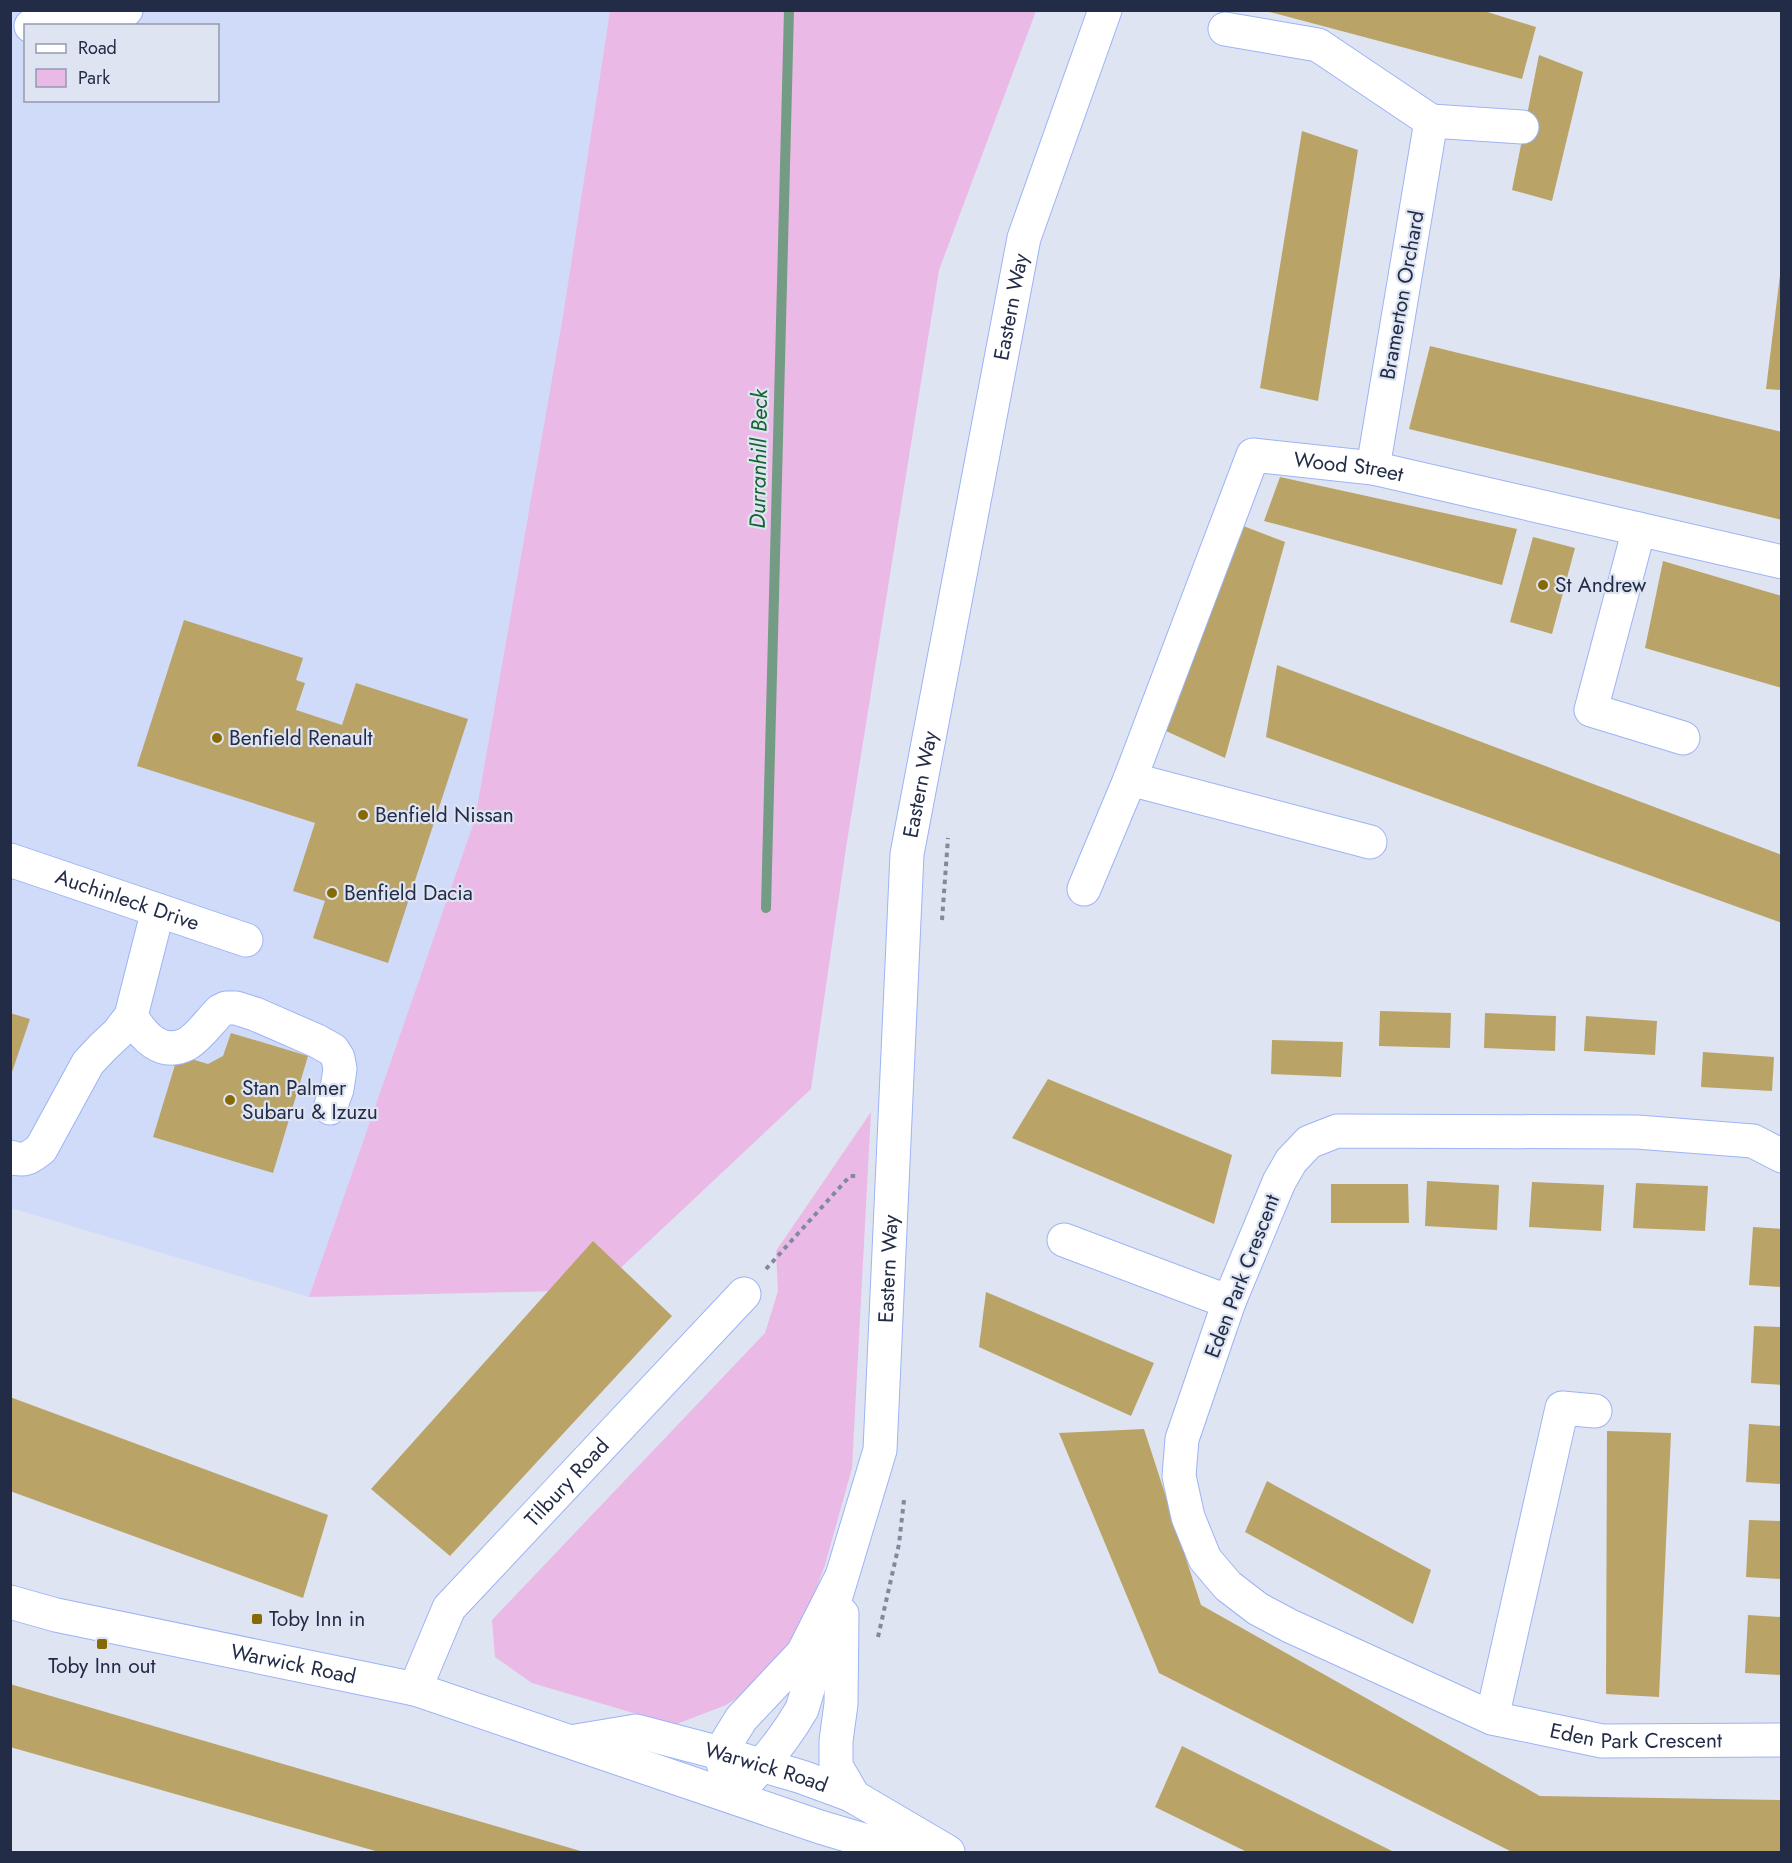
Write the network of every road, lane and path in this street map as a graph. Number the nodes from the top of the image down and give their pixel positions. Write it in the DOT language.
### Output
graph roads {
  1 [pos="126,10"];
  2 [pos="1106,10"];
  3 [pos="43,24"];
  4 [pos="1225,29"];
  5 [pos="1431,121"];
  6 [pos="1522,127"];
  7 [pos="1372,468"];
  8 [pos="1639,530"];
  9 [pos="1782,562"];
  10 [pos="1683,738"];
  11 [pos="1130,779"];
  12 [pos="948,837"];
  13 [pos="1370,842"];
  14 [pos="10,860"];
  15 [pos="1084,889"];
  16 [pos="158,910"];
  17 [pos="941,930"];
  18 [pos="246,940"];
  19 [pos="131,1016"];
  20 [pos="330,1108"];
  21 [pos="1782,1156"];
  22 [pos="10,1157"];
  23 [pos="850,1176"];
  24 [pos="1064,1240"];
  25 [pos="744,1294"];
  26 [pos="1229,1302"];
  27 [pos="1595,1410"];
  28 [pos="904,1498"];
  29 [pos="842,1576"];
  30 [pos="10,1602"];
  31 [pos="877,1643"];
  32 [pos="415,1689"];
  33 [pos="1492,1718"];
  34 [pos="1782,1740"];
  35 [pos="571,1741"];
  36 [pos="720,1753"];
  37 [pos="763,1766"];
  38 [pos="733,1796"];
  39 [pos="854,1797"];
  40 [pos="904,1852"];
  41 [pos="948,1852"];
  1 -- 3 [label="street"];
  2 -- 29 [label="street, Eastern Way"];
  4 -- 5 [label="street"];
  5 -- 6 [label="street"];
  5 -- 7 [label="street, Bramerton Orchard"];
  7 -- 8 [label="street, Wood Street"];
  7 -- 11 [label="street, Wood Street"];
  8 -- 9 [label="street, Wood Street"];
  8 -- 10 [label="street"];
  11 -- 13 [label="street"];
  11 -- 15 [label="street, Wood Street"];
  12 -- 17 [label="path"];
  14 -- 16 [label="street, Auchinleck Drive"];
  16 -- 18 [label="street, Auchinleck Drive"];
  16 -- 19 [label="street"];
  19 -- 20 [label="street"];
  19 -- 22 [label="street"];
  21 -- 26 [label="street, Eden Park Crescent"];
  23 -- 25 [label="path"];
  24 -- 26 [label="street"];
  25 -- 32 [label="street, Tilbury Road"];
  26 -- 33 [label="street, Eden Park Crescent"];
  27 -- 33 [label="street"];
  28 -- 31 [label="path"];
  29 -- 36 [label="street, Eastern Way"];
  29 -- 37 [label="street, Eastern Way"];
  29 -- 39 [label="street, Eastern Way"];
  30 -- 32 [label="street, Warwick Road"];
  32 -- 35 [label="street, Warwick Road"];
  33 -- 34 [label="street, Eden Park Crescent"];
  35 -- 36 [label="street, Warwick Road"];
  35 -- 38 [label="street, Warwick Road"];
  36 -- 37 [label="street, Warwick Road"];
  36 -- 38 [label="street"];
  37 -- 38 [label="street, Eastern Way"];
  37 -- 39 [label="street, Warwick Road"];
  38 -- 40 [label="street, Warwick Road"];
  39 -- 41 [label="street, Warwick Road"];
}
